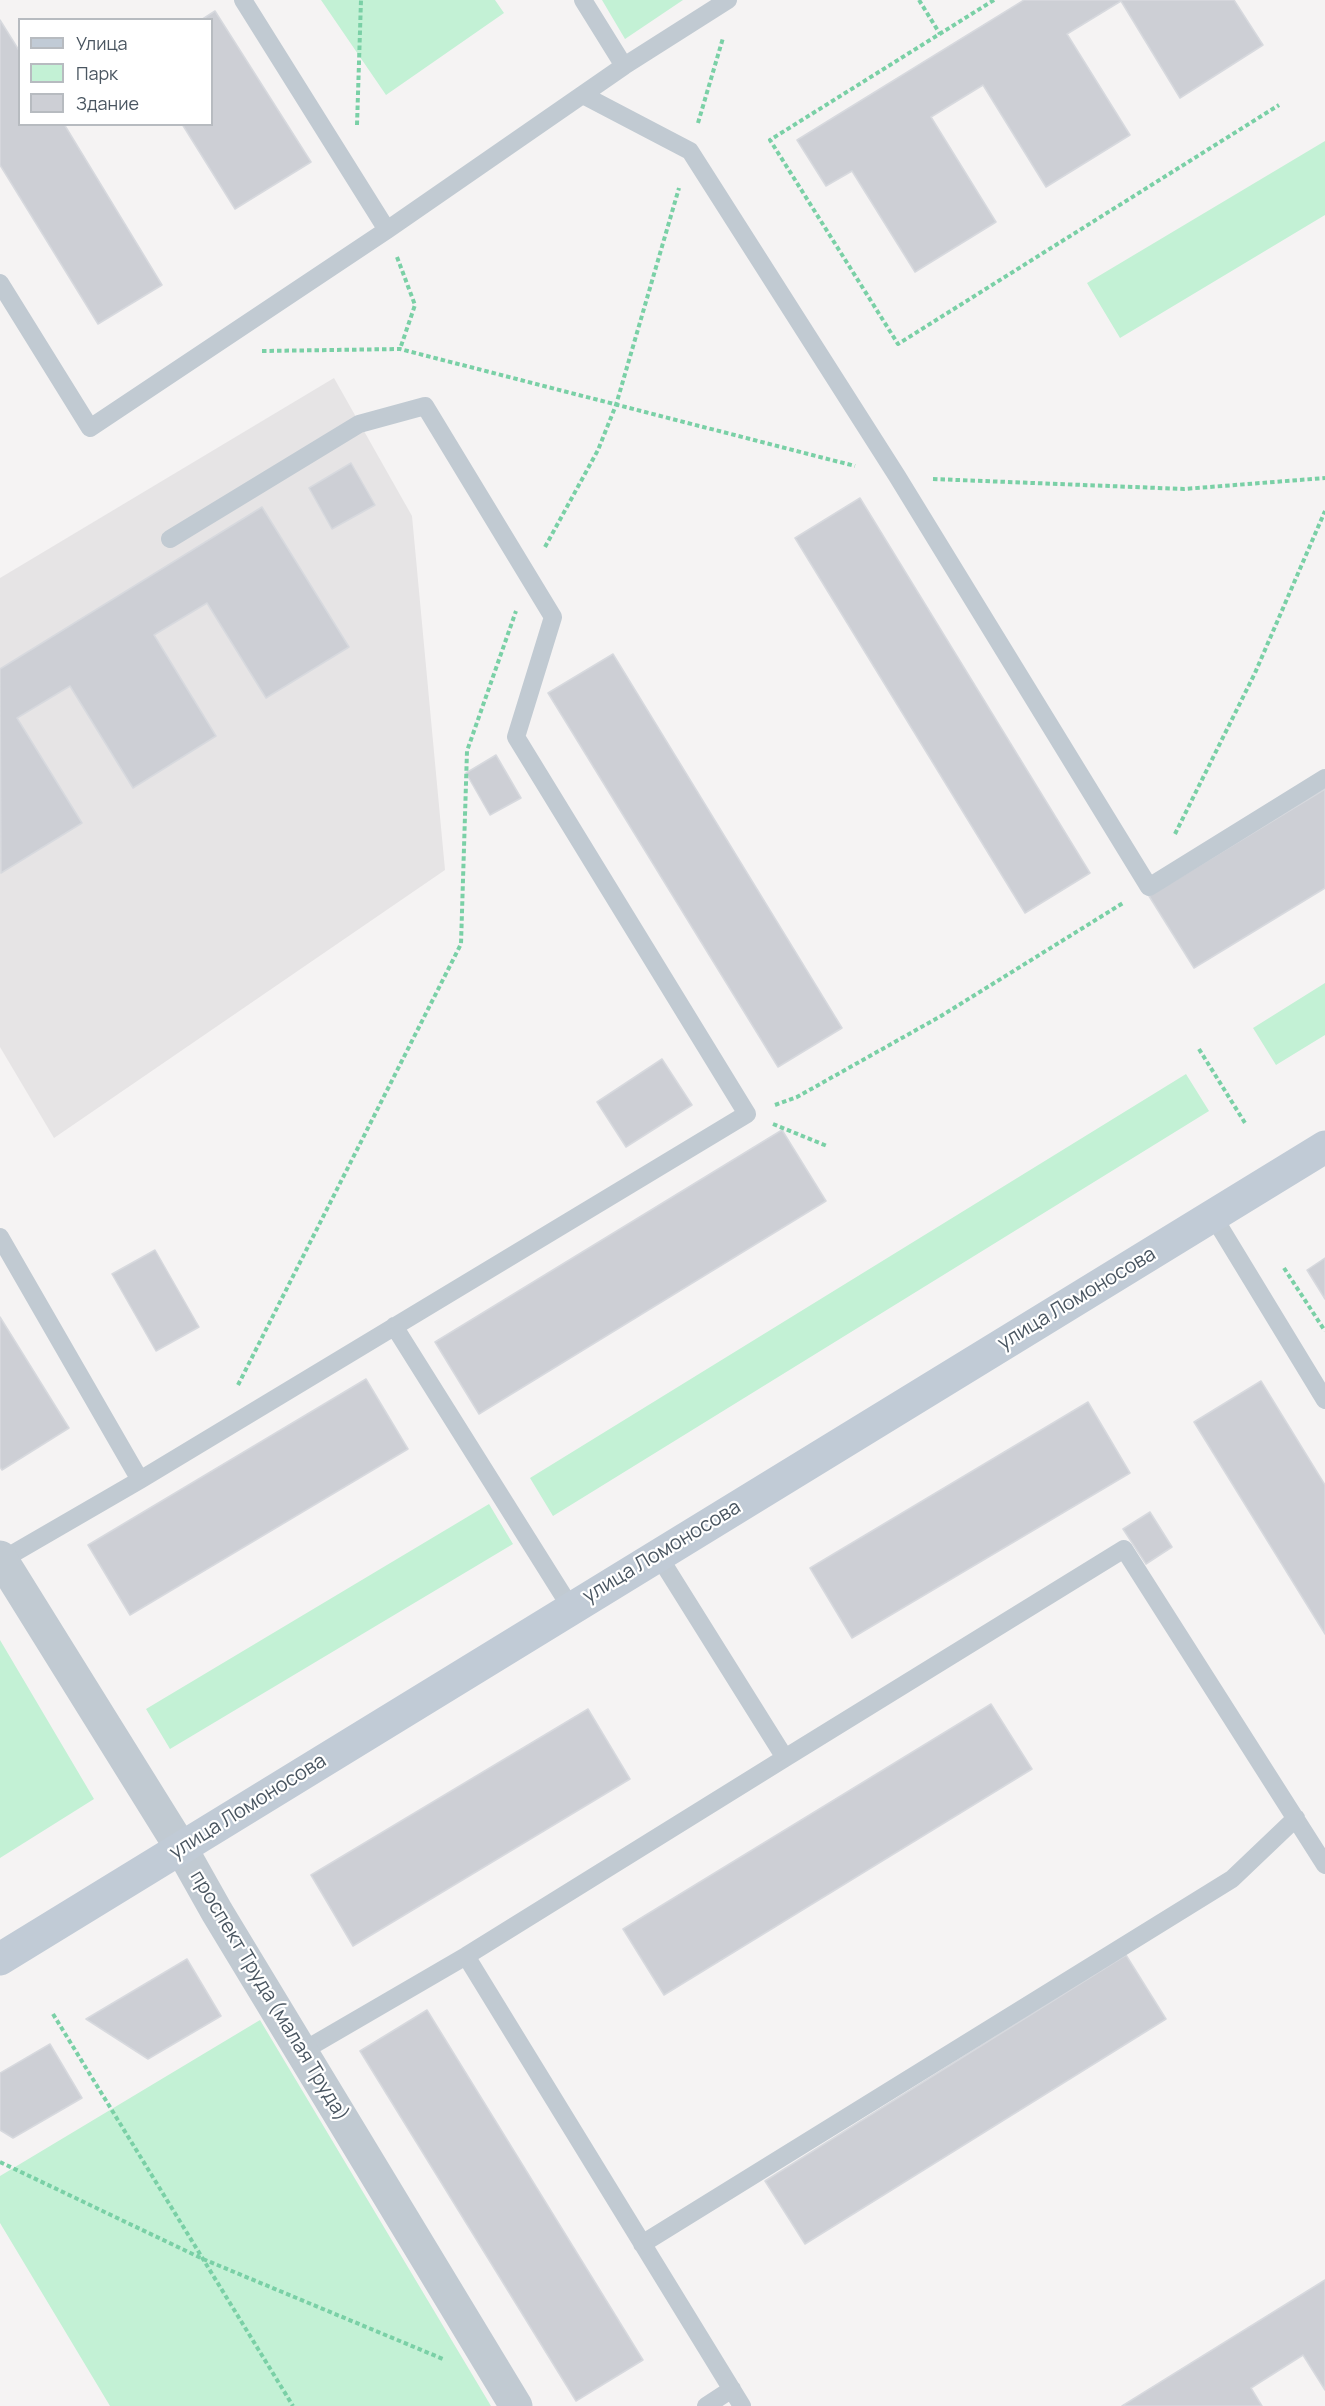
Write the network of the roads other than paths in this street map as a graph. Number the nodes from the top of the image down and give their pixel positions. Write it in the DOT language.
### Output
graph roads {
  1 [pos="243,0"];
  2 [pos="583,0"];
  3 [pos="728,0"];
  4 [pos="624,66"];
  5 [pos="583,95"];
  6 [pos="387,230"];
  7 [pos="0,283"];
  8 [pos="170,539"];
  9 [pos="1325,778"];
  10 [pos="1325,1147"];
  11 [pos="1213,1216"];
  12 [pos="0,1237"];
  13 [pos="394,1326"];
  14 [pos="1325,1400"];
  15 [pos="140,1480"];
  16 [pos="658,1555"];
  17 [pos="1,1559"];
  18 [pos="571,1608"];
  19 [pos="785,1758"];
  20 [pos="1296,1818"];
  21 [pos="181,1848"];
  22 [pos="1325,1865"];
  23 [pos="466,1956"];
  24 [pos="0,1959"];
  25 [pos="301,2052"];
  26 [pos="642,2244"];
  27 [pos="732,2389"];
  28 [pos="516,2406"];
  29 [pos="706,2406"];
  30 [pos="742,2406"];
  1 -- 6 [label="lane"];
  2 -- 4 [label="lane"];
  3 -- 4 [label="lane"];
  4 -- 5 [label="lane"];
  5 -- 6 [label="lane"];
  5 -- 9 [label="lane"];
  6 -- 7 [label="lane"];
  8 -- 13 [label="lane"];
  10 -- 11 [label="main road, улица Ломоносова"];
  11 -- 14 [label="lane"];
  11 -- 16 [label="main road, улица Ломоносова"];
  12 -- 15 [label="lane"];
  13 -- 15 [label="lane"];
  13 -- 18 [label="lane"];
  15 -- 17 [label="lane"];
  16 -- 18 [label="main road, улица Ломоносова"];
  16 -- 19 [label="lane"];
  17 -- 21 [label="street, проспект Труда (малая Труда)"];
  18 -- 21 [label="main road, улица Ломоносова"];
  19 -- 20 [label="lane"];
  19 -- 23 [label="lane"];
  20 -- 22 [label="lane"];
  20 -- 26 [label="lane"];
  21 -- 24 [label="main road, улица Ломоносова"];
  21 -- 25 [label="street, проспект Труда (малая Труда)"];
  23 -- 25 [label="lane"];
  23 -- 26 [label="lane"];
  25 -- 28 [label="street, проспект Труда (малая Труда)"];
  26 -- 27 [label="lane"];
  27 -- 29 [label="lane"];
  27 -- 30 [label="lane"];
}
